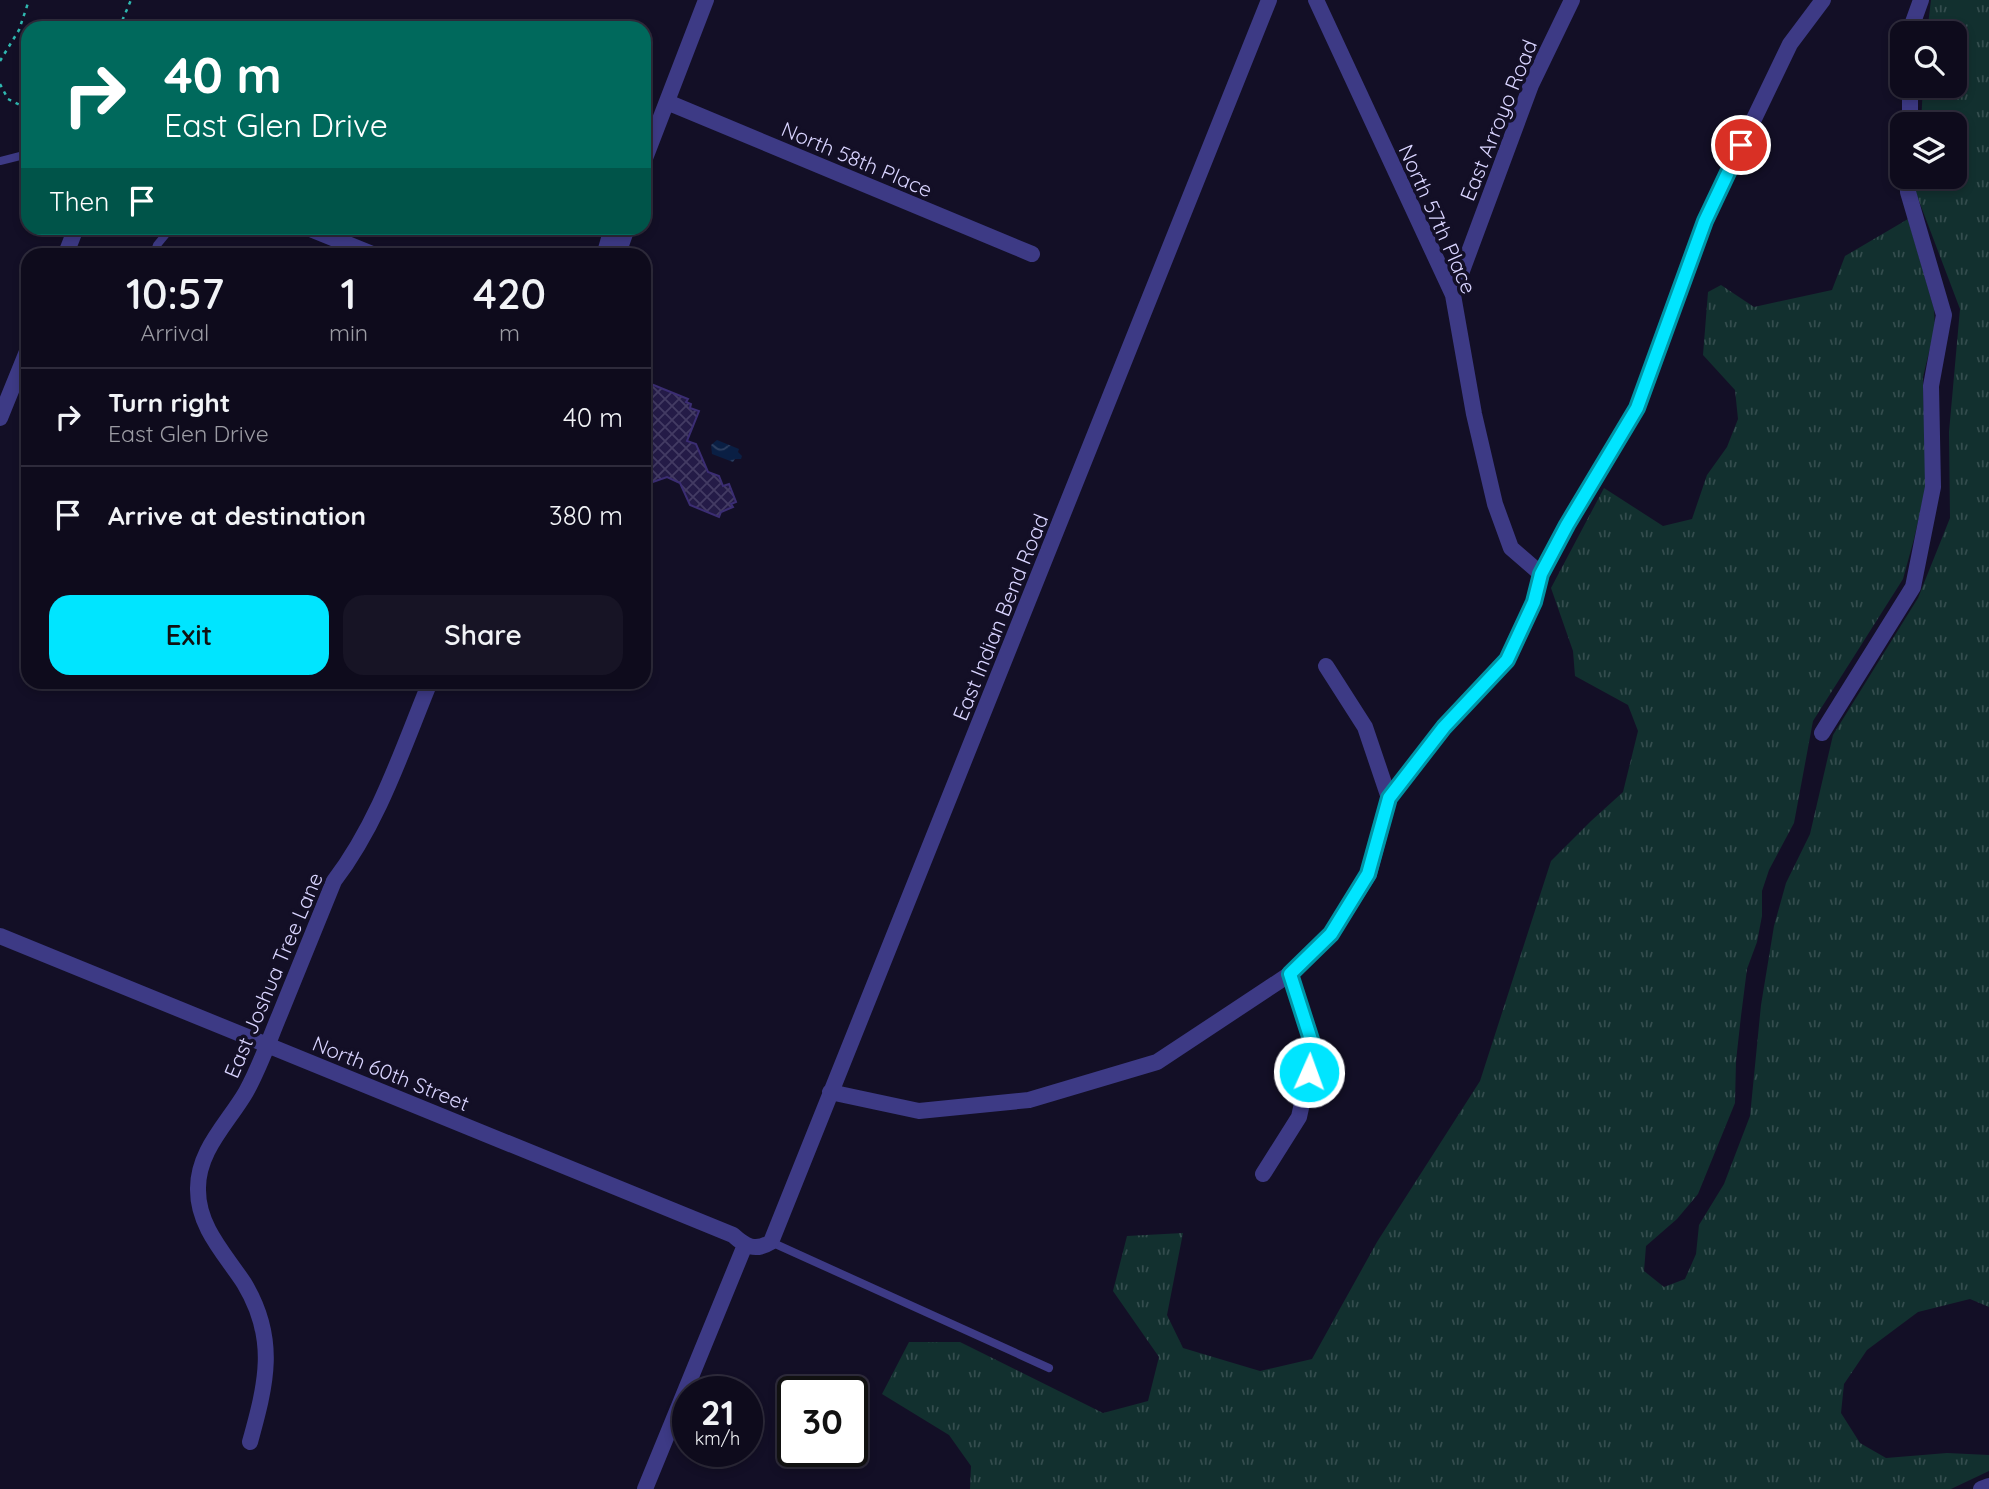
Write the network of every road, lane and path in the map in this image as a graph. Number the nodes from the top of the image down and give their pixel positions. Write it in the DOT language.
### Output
graph roads {
  1 [pos="29,0"];
  2 [pos="131,0"];
  3 [pos="706,0"];
  4 [pos="1269,0"];
  5 [pos="1316,0"];
  6 [pos="1572,0"];
  7 [pos="1823,0"];
  8 [pos="1921,0"];
  9 [pos="22,21"];
  10 [pos="122,21"];
  11 [pos="1913,21"];
  12 [pos="21,24"];
  13 [pos="0,61"];
  14 [pos="0,84"];
  15 [pos="667,102"];
  16 [pos="21,106"];
  17 [pos="651,143"];
  18 [pos="21,156"];
  19 [pos="0,161"];
  20 [pos="1908,189"];
  21 [pos="325,235"];
  22 [pos="357,248"];
  23 [pos="1032,254"];
  24 [pos="1453,295"];
  25 [pos="21,377"];
  26 [pos="0,418"];
  27 [pos="1541,574"];
  28 [pos="1326,666"];
  29 [pos="427,689"];
  30 [pos="1822,733"];
  31 [pos="1389,798"];
  32 [pos="0,936"];
  33 [pos="1290,974"];
  34 [pos="267,1045"];
  35 [pos="830,1092"];
  36 [pos="1263,1174"];
  37 [pos="767,1244"];
  38 [pos="745,1245"];
  39 [pos="1049,1368"];
  40 [pos="250,1442"];
  41 [pos="1989,1486"];
  42 [pos="645,1489"];
  43 [pos="1981,1489"];
  1 -- 9 [label="path"];
  2 -- 10 [label="path"];
  3 -- 15 [label="street"];
  4 -- 35 [label="street, East Indian Bend Road"];
  5 -- 24 [label="street, North 57th Place"];
  6 -- 24 [label="street, East Arroyo Road"];
  7 -- 27 [label="street"];
  8 -- 11 [label="street"];
  12 -- 13 [label="path"];
  14 -- 16 [label="path"];
  15 -- 17 [label="street"];
  15 -- 23 [label="street, North 58th Place"];
  18 -- 19 [label="lane"];
  20 -- 30 [label="street"];
  21 -- 22 [label="street"];
  24 -- 27 [label="street, North 57th Place"];
  25 -- 26 [label="street"];
  27 -- 31 [label="street"];
  28 -- 31 [label="street"];
  29 -- 34 [label="street, East Joshua Tree Lane"];
  31 -- 33 [label="street"];
  32 -- 34 [label="street, North 60th Street"];
  33 -- 35 [label="street"];
  33 -- 36 [label="street"];
  34 -- 38 [label="street, North 60th Street"];
  34 -- 40 [label="street, East Joshua Tree Lane"];
  35 -- 37 [label="street, East Indian Bend Road"];
  37 -- 38 [label="street, North 60th Street"];
  37 -- 39 [label="lane"];
  38 -- 42 [label="street"];
  41 -- 43 [label="street"];
}
